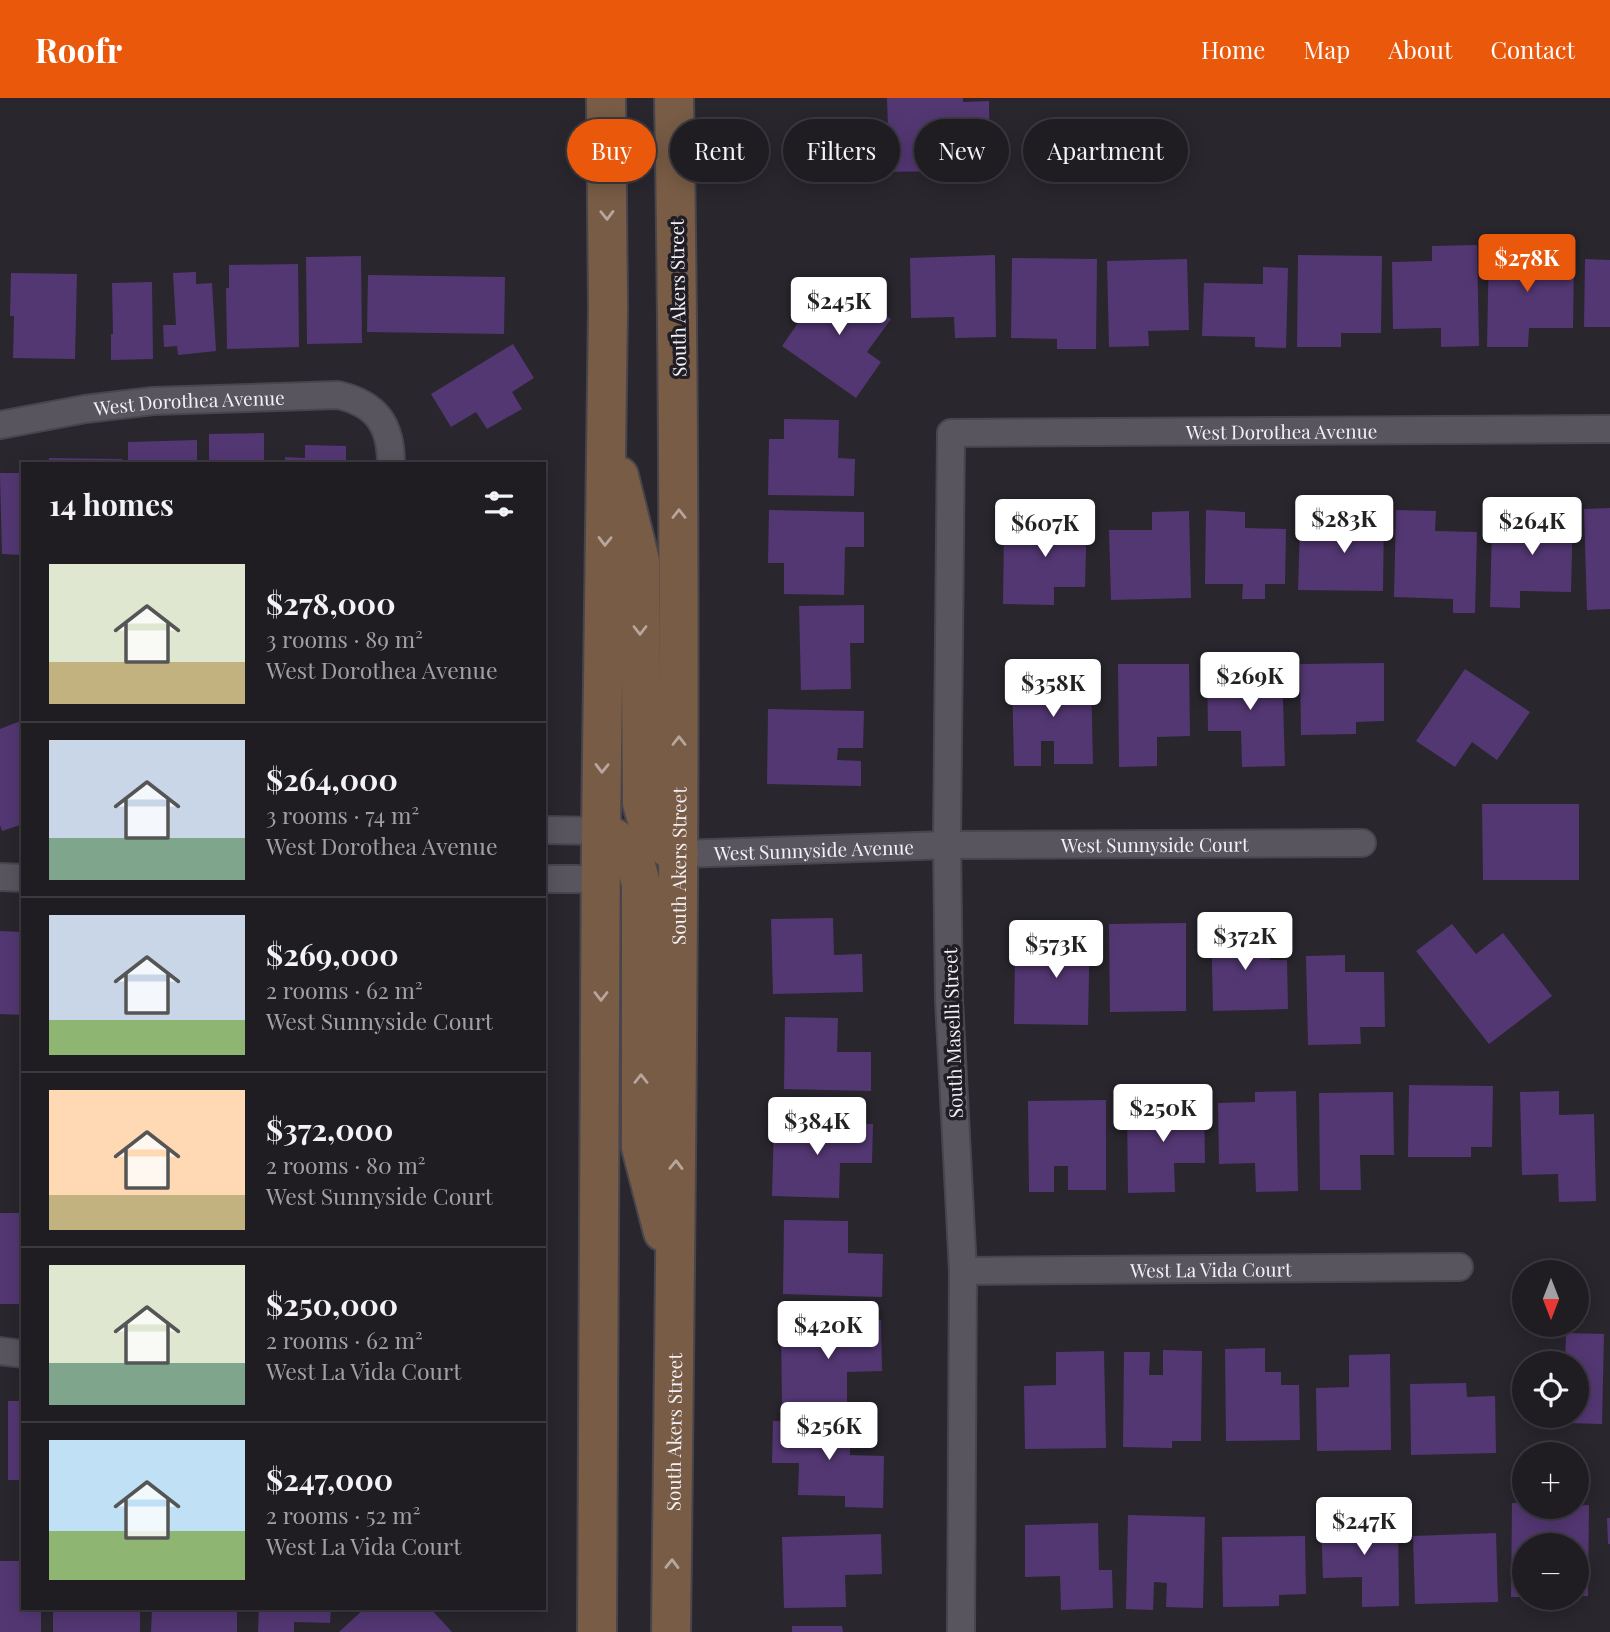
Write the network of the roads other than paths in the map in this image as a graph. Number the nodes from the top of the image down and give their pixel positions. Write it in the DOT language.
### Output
graph roads {
  1 [pos="606,98"];
  2 [pos="674,98"];
  3 [pos="0,425"];
  4 [pos="606,426"];
  5 [pos="1610,429"];
  6 [pos="951,433"];
  7 [pos="391,462"];
  8 [pos="546,830"];
  9 [pos="601,831"];
  10 [pos="1362,843"];
  11 [pos="947,845"];
  12 [pos="679,855"];
  13 [pos="0,877"];
  14 [pos="21,878"];
  15 [pos="546,879"];
  16 [pos="601,879"];
  17 [pos="1459,1267"];
  18 [pos="963,1271"];
  19 [pos="676,1281"];
  20 [pos="0,1351"];
  21 [pos="21,1354"];
  22 [pos="597,1632"];
  23 [pos="671,1632"];
  24 [pos="961,1632"];
  1 -- 4 [label="main road, one-way"];
  12 -- 2 [label="main road, South Akers Street, one-way"];
  3 -- 7 [label="street, West Dorothea Avenue"];
  4 -- 9 [label="main road, one-way"];
  4 -- 12 [label="main road, one-way"];
  5 -- 6 [label="street, West Dorothea Avenue"];
  6 -- 11 [label="street, South Maselli Street"];
  8 -- 9 [label="street"];
  9 -- 16 [label="main road"];
  19 -- 9 [label="main road, one-way"];
  10 -- 11 [label="street, West Sunnyside Court"];
  11 -- 12 [label="street, West Sunnyside Avenue"];
  11 -- 18 [label="street, South Maselli Street"];
  19 -- 12 [label="main road, South Akers Street, one-way"];
  13 -- 14 [label="street"];
  15 -- 16 [label="street"];
  16 -- 22 [label="main road, one-way"];
  17 -- 18 [label="street, West La Vida Court"];
  18 -- 24 [label="street, South Maselli Street"];
  23 -- 19 [label="main road, South Akers Street, one-way"];
  20 -- 21 [label="street"];
}
